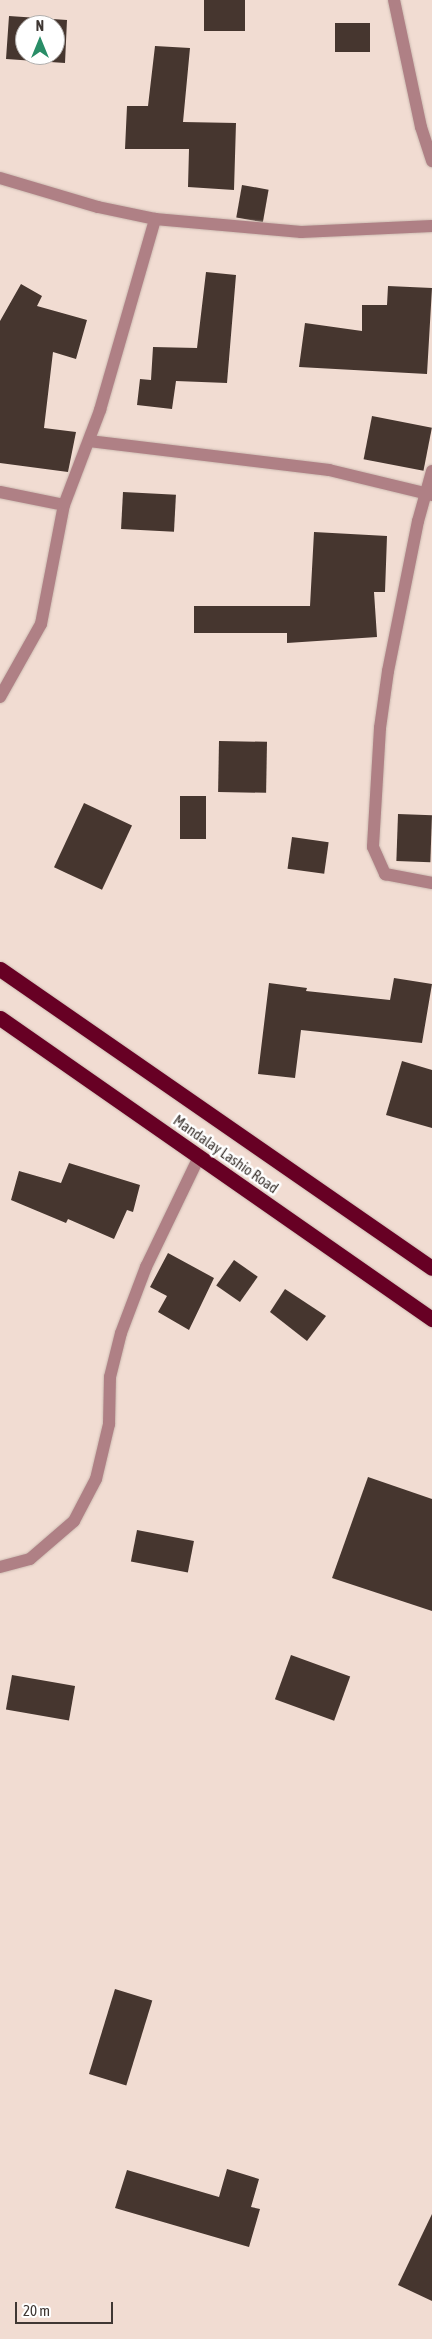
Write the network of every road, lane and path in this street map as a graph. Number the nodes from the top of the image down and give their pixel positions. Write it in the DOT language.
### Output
graph roads {
  1 [pos="394,0"];
  2 [pos="432,161"];
  3 [pos="0,178"];
  4 [pos="155,218"];
  5 [pos="432,226"];
  6 [pos="88,441"];
  7 [pos="432,471"];
  8 [pos="0,492"];
  9 [pos="429,493"];
  10 [pos="64,505"];
  11 [pos="0,697"];
  12 [pos="432,883"];
  13 [pos="0,969"];
  14 [pos="0,1018"];
  15 [pos="199,1157"];
  16 [pos="432,1268"];
  17 [pos="432,1319"];
  18 [pos="0,1567"];
  1 -- 2 [label="street"];
  3 -- 4 [label="street"];
  4 -- 5 [label="street"];
  4 -- 6 [label="street"];
  6 -- 9 [label="street"];
  6 -- 10 [label="street"];
  7 -- 9 [label="street"];
  8 -- 10 [label="street"];
  9 -- 12 [label="street"];
  10 -- 11 [label="street"];
  13 -- 16 [label="highway, Mandalay Lashio Road"];
  14 -- 15 [label="highway, Mandalay Lashio Road"];
  15 -- 17 [label="highway, Mandalay Lashio Road"];
  15 -- 18 [label="street"];
}
